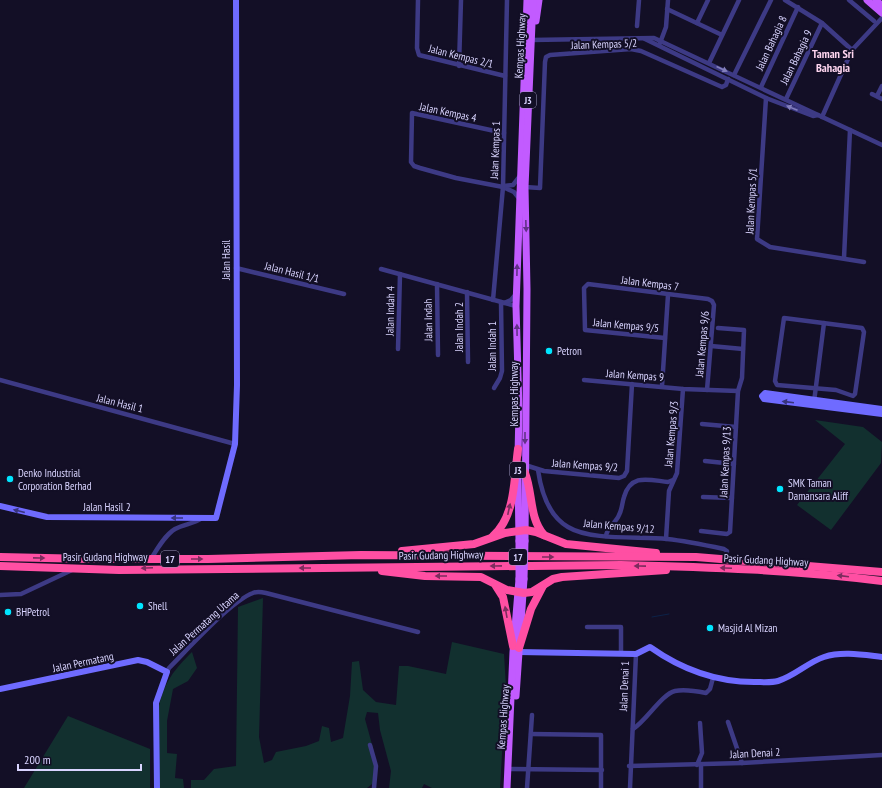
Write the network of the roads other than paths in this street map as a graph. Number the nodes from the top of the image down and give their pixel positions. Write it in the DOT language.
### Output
graph roads {
  1 [pos="236,0"];
  2 [pos="418,0"];
  3 [pos="461,0"];
  4 [pos="507,0"];
  5 [pos="522,0"];
  6 [pos="527,0"];
  7 [pos="533,0"];
  8 [pos="538,0"];
  9 [pos="639,0"];
  10 [pos="668,0"];
  11 [pos="708,0"];
  12 [pos="739,0"];
  13 [pos="770,0"];
  14 [pos="785,0"];
  15 [pos="849,0"];
  16 [pos="867,0"];
  17 [pos="876,0"];
  18 [pos="798,7"];
  19 [pos="668,9"];
  20 [pos="882,12"];
  21 [pos="876,22"];
  22 [pos="697,23"];
  23 [pos="822,23"];
  24 [pos="637,26"];
  25 [pos="882,27"];
  26 [pos="532,30"];
  27 [pos="722,35"];
  28 [pos="528,38"];
  29 [pos="660,43"];
  30 [pos="852,50"];
  31 [pos="709,63"];
  32 [pos="459,66"];
  33 [pos="734,75"];
  34 [pos="505,76"];
  35 [pos="728,79"];
  36 [pos="882,86"];
  37 [pos="760,87"];
  38 [pos="872,94"];
  39 [pos="766,98"];
  40 [pos="880,98"];
  41 [pos="786,99"];
  42 [pos="820,116"];
  43 [pos="850,130"];
  44 [pos="504,133"];
  45 [pos="882,145"];
  46 [pos="520,176"];
  47 [pos="503,186"];
  48 [pos="524,187"];
  49 [pos="518,197"];
  50 [pos="844,258"];
  51 [pos="864,262"];
  52 [pos="236,268"];
  53 [pos="526,268"];
  54 [pos="381,269"];
  55 [pos="400,274"];
  56 [pos="437,284"];
  57 [pos="467,292"];
  58 [pos="344,294"];
  59 [pos="516,294"];
  60 [pos="668,295"];
  61 [pos="493,300"];
  62 [pos="712,301"];
  63 [pos="502,302"];
  64 [pos="516,306"];
  65 [pos="824,323"];
  66 [pos="718,328"];
  67 [pos="585,330"];
  68 [pos="665,338"];
  69 [pos="711,346"];
  70 [pos="398,349"];
  71 [pos="743,349"];
  72 [pos="438,355"];
  73 [pos="468,362"];
  74 [pos="0,380"];
  75 [pos="584,380"];
  76 [pos="632,384"];
  77 [pos="662,386"];
  78 [pos="494,388"];
  79 [pos="815,388"];
  80 [pos="683,389"];
  81 [pos="707,390"];
  82 [pos="738,391"];
  83 [pos="813,402"];
  84 [pos="882,409"];
  85 [pos="882,414"];
  86 [pos="702,424"];
  87 [pos="736,427"];
  88 [pos="235,444"];
  89 [pos="518,449"];
  90 [pos="705,462"];
  91 [pos="734,464"];
  92 [pos="525,469"];
  93 [pos="538,470"];
  94 [pos="673,480"];
  95 [pos="703,496"];
  96 [pos="732,498"];
  97 [pos="0,506"];
  98 [pos="202,518"];
  99 [pos="216,518"];
  100 [pos="522,530"];
  101 [pos="702,531"];
  102 [pos="545,535"];
  103 [pos="606,536"];
  104 [pos="666,539"];
  105 [pos="488,540"];
  106 [pos="361,555"];
  107 [pos="0,557"];
  108 [pos="696,557"];
  109 [pos="151,559"];
  110 [pos="726,559"];
  111 [pos="0,566"];
  112 [pos="693,566"];
  113 [pos="344,567"];
  114 [pos="75,569"];
  115 [pos="882,572"];
  116 [pos="882,581"];
  117 [pos="491,582"];
  118 [pos="546,582"];
  119 [pos="521,593"];
  120 [pos="0,595"];
  121 [pos="587,627"];
  122 [pos="418,632"];
  123 [pos="517,649"];
  124 [pos="621,653"];
  125 [pos="636,654"];
  126 [pos="882,657"];
  127 [pos="168,672"];
  128 [pos="714,678"];
  129 [pos="0,689"];
  130 [pos="532,715"];
  131 [pos="728,722"];
  132 [pos="700,723"];
  133 [pos="633,729"];
  134 [pos="531,734"];
  135 [pos="370,744"];
  136 [pos="882,755"];
  137 [pos="742,763"];
  138 [pos="699,764"];
  139 [pos="629,766"];
  140 [pos="511,769"];
  141 [pos="528,770"];
  142 [pos="602,770"];
  143 [pos="157,788"];
  144 [pos="374,788"];
  145 [pos="507,788"];
  146 [pos="510,788"];
  147 [pos="527,788"];
  148 [pos="601,788"];
  149 [pos="630,788"];
  150 [pos="701,788"];
  1 -- 52 [label="street, Jalan Hasil"];
  2 -- 32 [label="street, Jalan Kempas 2/1"];
  3 -- 32 [label="street"];
  4 -- 34 [label="street, Jalan Kempas 1"];
  5 -- 28 [label="main road"];
  6 -- 28 [label="main road, Kempas Highway / J3"];
  7 -- 26 [label="main road, Kempas Highway / J3"];
  8 -- 26 [label="main road"];
  9 -- 24 [label="street"];
  10 -- 19 [label="street"];
  11 -- 22 [label="street"];
  12 -- 27 [label="street"];
  13 -- 33 [label="street"];
  14 -- 18 [label="street"];
  15 -- 21 [label="street"];
  16 -- 20 [label="main road"];
  17 -- 20 [label="main road"];
  18 -- 23 [label="street"];
  18 -- 37 [label="street, Jalan Bahagia 8"];
  19 -- 22 [label="street"];
  19 -- 29 [label="street"];
  20 -- 21 [label="street"];
  21 -- 25 [label="street"];
  21 -- 30 [label="street"];
  22 -- 27 [label="street"];
  23 -- 30 [label="street"];
  23 -- 41 [label="street, Jalan Bahagia 9"];
  26 -- 28 [label="main road, Kempas Highway / J3"];
  27 -- 31 [label="street"];
  28 -- 29 [label="street"];
  28 -- 46 [label="main road, Kempas Highway / J3"];
  28 -- 48 [label="main road, Kempas Highway / J3"];
  29 -- 31 [label="street"];
  29 -- 35 [label="street"];
  30 -- 42 [label="street"];
  31 -- 33 [label="street, one-way"];
  32 -- 34 [label="street, Jalan Kempas 2/1"];
  33 -- 37 [label="street"];
  34 -- 44 [label="street, Jalan Kempas 1"];
  35 -- 39 [label="street"];
  35 -- 48 [label="street, Jalan Kempas 5/2"];
  36 -- 40 [label="street"];
  37 -- 41 [label="street"];
  38 -- 40 [label="street"];
  42 -- 39 [label="street, one-way"];
  39 -- 50 [label="street, Jalan Kempas 5/1"];
  41 -- 42 [label="street"];
  42 -- 43 [label="street"];
  43 -- 45 [label="street"];
  43 -- 50 [label="street"];
  44 -- 47 [label="street, Jalan Kempas 1"];
  44 -- 47 [label="street, Jalan Kempas 4"];
  46 -- 47 [label="street"];
  46 -- 49 [label="main road, Kempas Highway / J3"];
  47 -- 49 [label="street"];
  47 -- 61 [label="street, Jalan Kempas 1"];
  48 -- 53 [label="main road, Kempas Highway / J3, one-way"];
  59 -- 49 [label="main road, Kempas Highway / J3, one-way"];
  50 -- 51 [label="street, Jalan Kempas 5/1"];
  52 -- 58 [label="street, Jalan Hasil 1/1"];
  52 -- 88 [label="street, Jalan Hasil"];
  53 -- 64 [label="main road"];
  53 -- 92 [label="main road, Kempas Highway / J3, one-way"];
  54 -- 55 [label="street, Jalan Indah"];
  55 -- 56 [label="street, Jalan Indah"];
  55 -- 70 [label="street, Jalan Indah 4"];
  56 -- 57 [label="street, Jalan Indah"];
  56 -- 72 [label="street, Jalan Indah"];
  57 -- 61 [label="street, Jalan Indah"];
  57 -- 73 [label="street, Jalan Indah 2"];
  59 -- 63 [label="street"];
  59 -- 64 [label="main road, Kempas Highway / J3"];
  60 -- 62 [label="street, Jalan Kempas 7"];
  60 -- 67 [label="street, Jalan Kempas 7"];
  60 -- 68 [label="street"];
  61 -- 63 [label="street, Jalan Indah"];
  62 -- 69 [label="street, Jalan Kempas 9/6"];
  63 -- 64 [label="street, Jalan Indah"];
  63 -- 78 [label="street, Jalan Indah 1"];
  89 -- 64 [label="main road, Kempas Highway / J3, one-way"];
  65 -- 79 [label="street"];
  65 -- 79 [label="street"];
  65 -- 79 [label="street"];
  66 -- 71 [label="street, Jalan Kempas 9/13"];
  67 -- 68 [label="street, Jalan Kempas 9/5"];
  68 -- 77 [label="street"];
  69 -- 71 [label="street"];
  69 -- 81 [label="street, Jalan Kempas 9/6"];
  71 -- 82 [label="street, Jalan Kempas 9/13"];
  74 -- 88 [label="street, Jalan Hasil 1"];
  75 -- 76 [label="street, Jalan Kempas 9"];
  76 -- 77 [label="street, Jalan Kempas 9"];
  76 -- 93 [label="street, Jalan Kempas 9/2"];
  77 -- 80 [label="street, Jalan Kempas 9"];
  79 -- 83 [label="street"];
  80 -- 81 [label="street, Jalan Kempas 9"];
  80 -- 94 [label="street, Jalan Kempas 9/3"];
  81 -- 82 [label="street, Jalan Kempas 9"];
  82 -- 87 [label="street, Jalan Kempas 9/13"];
  83 -- 83 [label="street, one-way"];
  83 -- 84 [label="street"];
  83 -- 85 [label="street"];
  86 -- 87 [label="street"];
  87 -- 91 [label="street, Jalan Kempas 9/13"];
  88 -- 99 [label="street, Jalan Hasil"];
  89 -- 100 [label="main road, Kempas Highway / J3"];
  105 -- 89 [label="highway, one-way"];
  90 -- 91 [label="street"];
  91 -- 96 [label="street, Jalan Kempas 9/13"];
  92 -- 93 [label="street, Jalan Kempas 9/2"];
  92 -- 100 [label="main road, Kempas Highway / J3"];
  92 -- 102 [label="highway"];
  93 -- 103 [label="street, Jalan Kempas 9/12"];
  94 -- 103 [label="street"];
  94 -- 104 [label="street, Jalan Kempas 9/3"];
  95 -- 96 [label="street"];
  96 -- 101 [label="street, Jalan Kempas 9/13"];
  98 -- 97 [label="street, Jalan Hasil 2, one-way"];
  98 -- 99 [label="street, Jalan Hasil 2"];
  98 -- 109 [label="street"];
  100 -- 102 [label="highway"];
  100 -- 105 [label="highway"];
  100 -- 119 [label="main road, Kempas Highway / J3, bridge"];
  102 -- 108 [label="highway"];
  103 -- 104 [label="street, Jalan Kempas 9/12"];
  104 -- 110 [label="street, Jalan Kempas 9/12"];
  105 -- 106 [label="highway"];
  106 -- 108 [label="highway, Pasir Gudang Highway / 17, one-way"];
  109 -- 106 [label="highway, Pasir Gudang Highway / 17, one-way"];
  107 -- 109 [label="highway, Pasir Gudang Highway / 17, one-way"];
  108 -- 110 [label="highway, Pasir Gudang Highway / 17"];
  110 -- 115 [label="highway, Pasir Gudang Highway / 17"];
  111 -- 114 [label="highway, Pasir Gudang Highway / 17"];
  112 -- 113 [label="highway, Pasir Gudang Highway / 17, one-way"];
  116 -- 112 [label="highway, Pasir Gudang Highway / 17, one-way"];
  112 -- 118 [label="highway"];
  113 -- 114 [label="highway, Pasir Gudang Highway / 17, one-way"];
  117 -- 113 [label="highway, one-way"];
  114 -- 120 [label="street"];
  117 -- 119 [label="highway"];
  123 -- 117 [label="highway, one-way"];
  118 -- 119 [label="highway"];
  118 -- 123 [label="highway"];
  119 -- 123 [label="main road, Kempas Highway / J3"];
  121 -- 124 [label="street"];
  122 -- 127 [label="street, Jalan Permatang Utama"];
  123 -- 124 [label="street, Jalan Denai 1"];
  123 -- 140 [label="main road, Kempas Highway / J3"];
  123 -- 145 [label="main road, Kempas Highway / J3"];
  124 -- 125 [label="street, Jalan Denai 1"];
  125 -- 128 [label="street"];
  125 -- 133 [label="street, Jalan Denai 1"];
  126 -- 128 [label="street"];
  127 -- 129 [label="street, Jalan Permatang"];
  127 -- 143 [label="street, Jalan Permatang Utama"];
  128 -- 133 [label="street"];
  130 -- 134 [label="street"];
  131 -- 137 [label="street"];
  132 -- 138 [label="street"];
  133 -- 139 [label="street, Jalan Denai 1"];
  134 -- 141 [label="street"];
  134 -- 142 [label="street"];
  135 -- 144 [label="street"];
  136 -- 137 [label="street, Jalan Denai 2"];
  137 -- 138 [label="street, Jalan Denai 2"];
  138 -- 139 [label="street, Jalan Denai 2"];
  138 -- 150 [label="street"];
  139 -- 149 [label="street, Jalan Denai 1"];
  140 -- 141 [label="street"];
  140 -- 146 [label="main road, Kempas Highway / J3"];
  141 -- 142 [label="street"];
  141 -- 147 [label="street"];
  142 -- 148 [label="street"];
}
